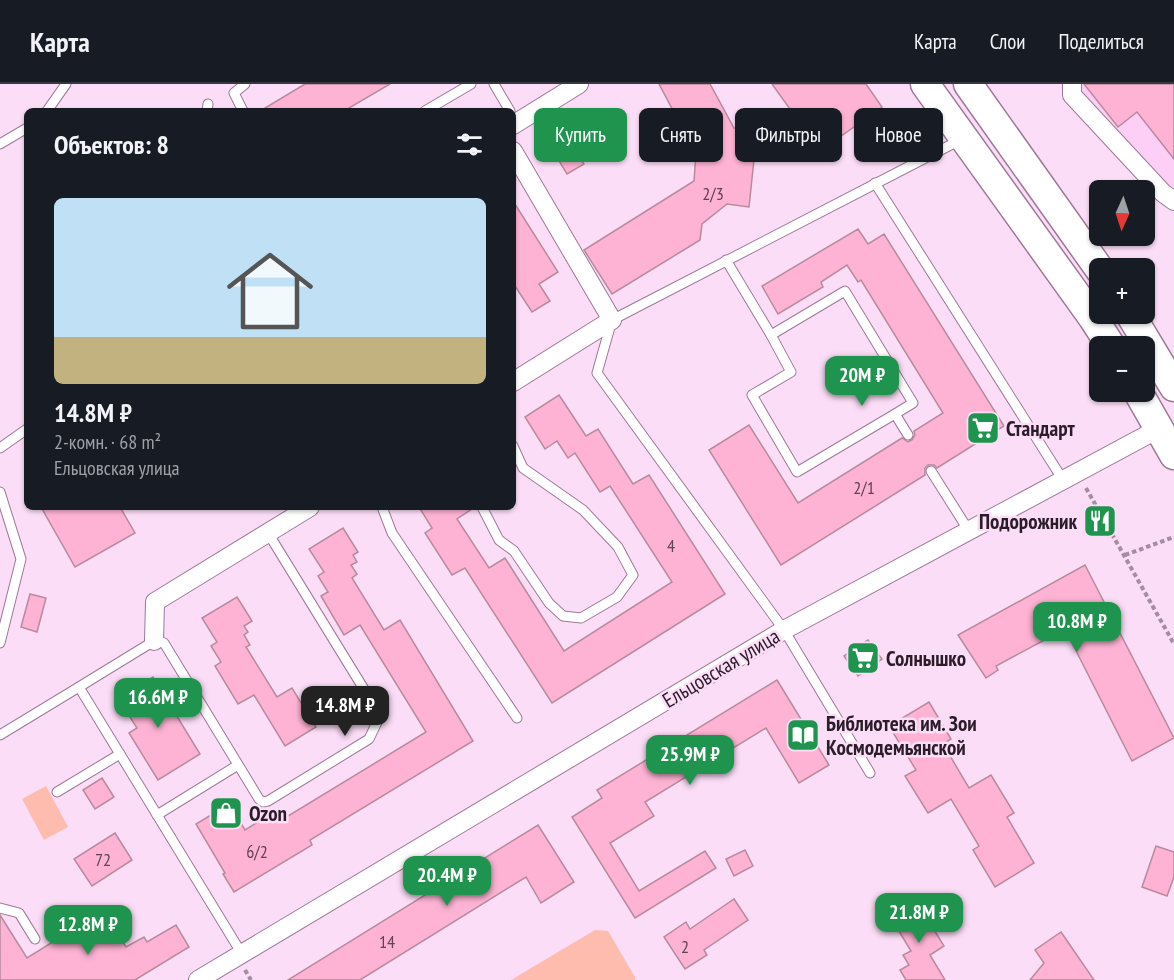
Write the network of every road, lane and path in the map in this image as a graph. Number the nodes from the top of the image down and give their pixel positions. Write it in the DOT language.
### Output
graph roads {
  1 [pos="66,84"];
  2 [pos="245,84"];
  3 [pos="471,84"];
  4 [pos="494,84"];
  5 [pos="579,84"];
  6 [pos="925,84"];
  7 [pos="968,84"];
  8 [pos="1072,84"];
  9 [pos="49,108"];
  10 [pos="242,108"];
  11 [pos="430,108"];
  12 [pos="507,108"];
  13 [pos="516,117"];
  14 [pos="24,130"];
  15 [pos="964,138"];
  16 [pos="0,144"];
  17 [pos="516,156"];
  18 [pos="875,183"];
  19 [pos="1174,201"];
  20 [pos="1091,258"];
  21 [pos="726,260"];
  22 [pos="612,320"];
  23 [pos="1136,324"];
  24 [pos="771,335"];
  25 [pos="1105,336"];
  26 [pos="516,380"];
  27 [pos="1174,387"];
  28 [pos="1144,402"];
  29 [pos="895,414"];
  30 [pos="1160,428"];
  31 [pos="24,431"];
  32 [pos="908,435"];
  33 [pos="0,448"];
  34 [pos="516,453"];
  35 [pos="1174,455"];
  36 [pos="931,471"];
  37 [pos="1063,480"];
  38 [pos="0,492"];
  39 [pos="305,510"];
  40 [pos="383,510"];
  41 [pos="483,510"];
  42 [pos="969,531"];
  43 [pos="268,532"];
  44 [pos="1174,537"];
  45 [pos="784,630"];
  46 [pos="154,641"];
  47 [pos="0,643"];
  48 [pos="1174,644"];
  49 [pos="79,687"];
  50 [pos="517,718"];
  51 [pos="0,735"];
  52 [pos="120,754"];
  53 [pos="238,765"];
  54 [pos="870,773"];
  55 [pos="57,792"];
  56 [pos="157,815"];
  57 [pos="0,908"];
  58 [pos="35,939"];
  59 [pos="242,954"];
  60 [pos="198,980"];
  1 -- 9 [label="lane"];
  2 -- 10 [label="lane"];
  3 -- 11 [label="lane"];
  4 -- 12 [label="lane"];
  5 -- 13 [label="street"];
  6 -- 15 [label="main road"];
  7 -- 20 [label="main road"];
  8 -- 19 [label="street"];
  14 -- 16 [label="lane"];
  15 -- 18 [label="lane"];
  15 -- 25 [label="main road"];
  17 -- 22 [label="street"];
  18 -- 21 [label="lane"];
  18 -- 37 [label="lane"];
  21 -- 22 [label="lane"];
  21 -- 24 [label="lane"];
  22 -- 26 [label="street"];
  22 -- 45 [label="lane"];
  23 -- 27 [label="main road"];
  24 -- 29 [label="lane"];
  24 -- 29 [label="lane"];
  28 -- 30 [label="main road"];
  29 -- 32 [label="lane"];
  30 -- 35 [label="main road"];
  30 -- 37 [label="street, Ельцовская улица"];
  31 -- 33 [label="lane"];
  34 -- 41 [label="lane"];
  36 -- 42 [label="lane"];
  37 -- 42 [label="street, Ельцовская улица"];
  38 -- 47 [label="lane"];
  39 -- 43 [label="street"];
  40 -- 50 [label="lane"];
  42 -- 45 [label="street, Ельцовская улица"];
  43 -- 46 [label="street"];
  43 -- 53 [label="lane"];
  44 -- 48 [label="path"];
  45 -- 54 [label="lane"];
  45 -- 59 [label="street, Ельцовская улица"];
  46 -- 49 [label="lane"];
  46 -- 53 [label="lane"];
  49 -- 51 [label="lane"];
  49 -- 52 [label="lane"];
  52 -- 55 [label="lane"];
  52 -- 56 [label="lane"];
  53 -- 56 [label="lane"];
  56 -- 59 [label="lane"];
  57 -- 58 [label="lane"];
  59 -- 60 [label="street, Ельцовская улица"];
}
